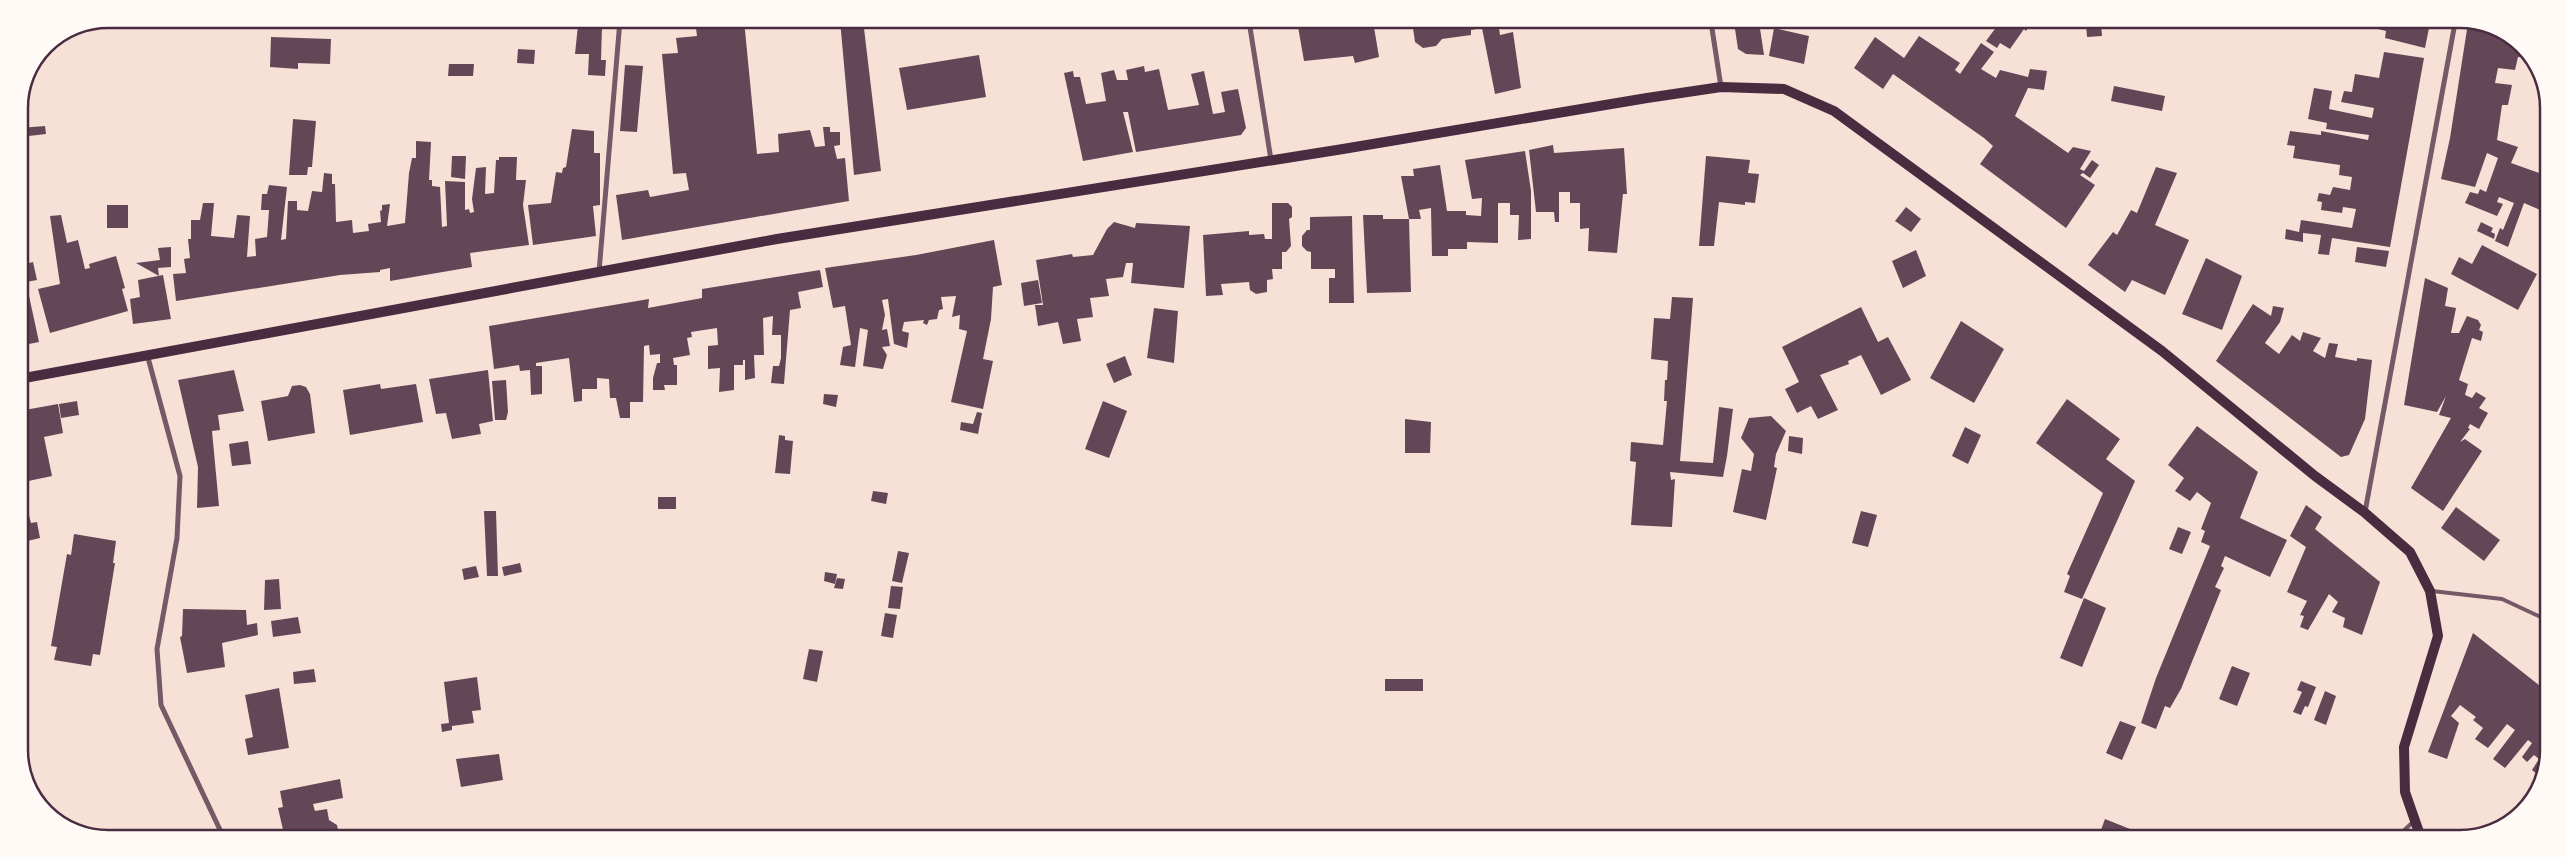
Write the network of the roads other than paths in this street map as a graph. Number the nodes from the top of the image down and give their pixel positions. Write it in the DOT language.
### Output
graph roads {
  1 [pos="619,28"];
  2 [pos="1250,28"];
  3 [pos="1712,28"];
  4 [pos="2454,28"];
  5 [pos="1721,87"];
  6 [pos="1271,160"];
  7 [pos="599,272"];
  8 [pos="147,354"];
  9 [pos="28,377"];
  10 [pos="2364,512"];
  11 [pos="2430,591"];
  12 [pos="2540,616"];
  13 [pos="2415,820"];
  14 [pos="220,830"];
  15 [pos="2404,830"];
  16 [pos="2418,830"];
  1 -- 7 [label="street"];
  2 -- 6 [label="street"];
  3 -- 5 [label="street"];
  4 -- 10 [label="street"];
  5 -- 6 [label="main road"];
  5 -- 10 [label="main road"];
  6 -- 7 [label="main road"];
  7 -- 8 [label="main road"];
  8 -- 9 [label="main road"];
  8 -- 14 [label="street"];
  10 -- 11 [label="main road"];
  11 -- 12 [label="lane"];
  11 -- 13 [label="main road"];
  13 -- 15 [label="lane"];
  13 -- 16 [label="main road"];
}
